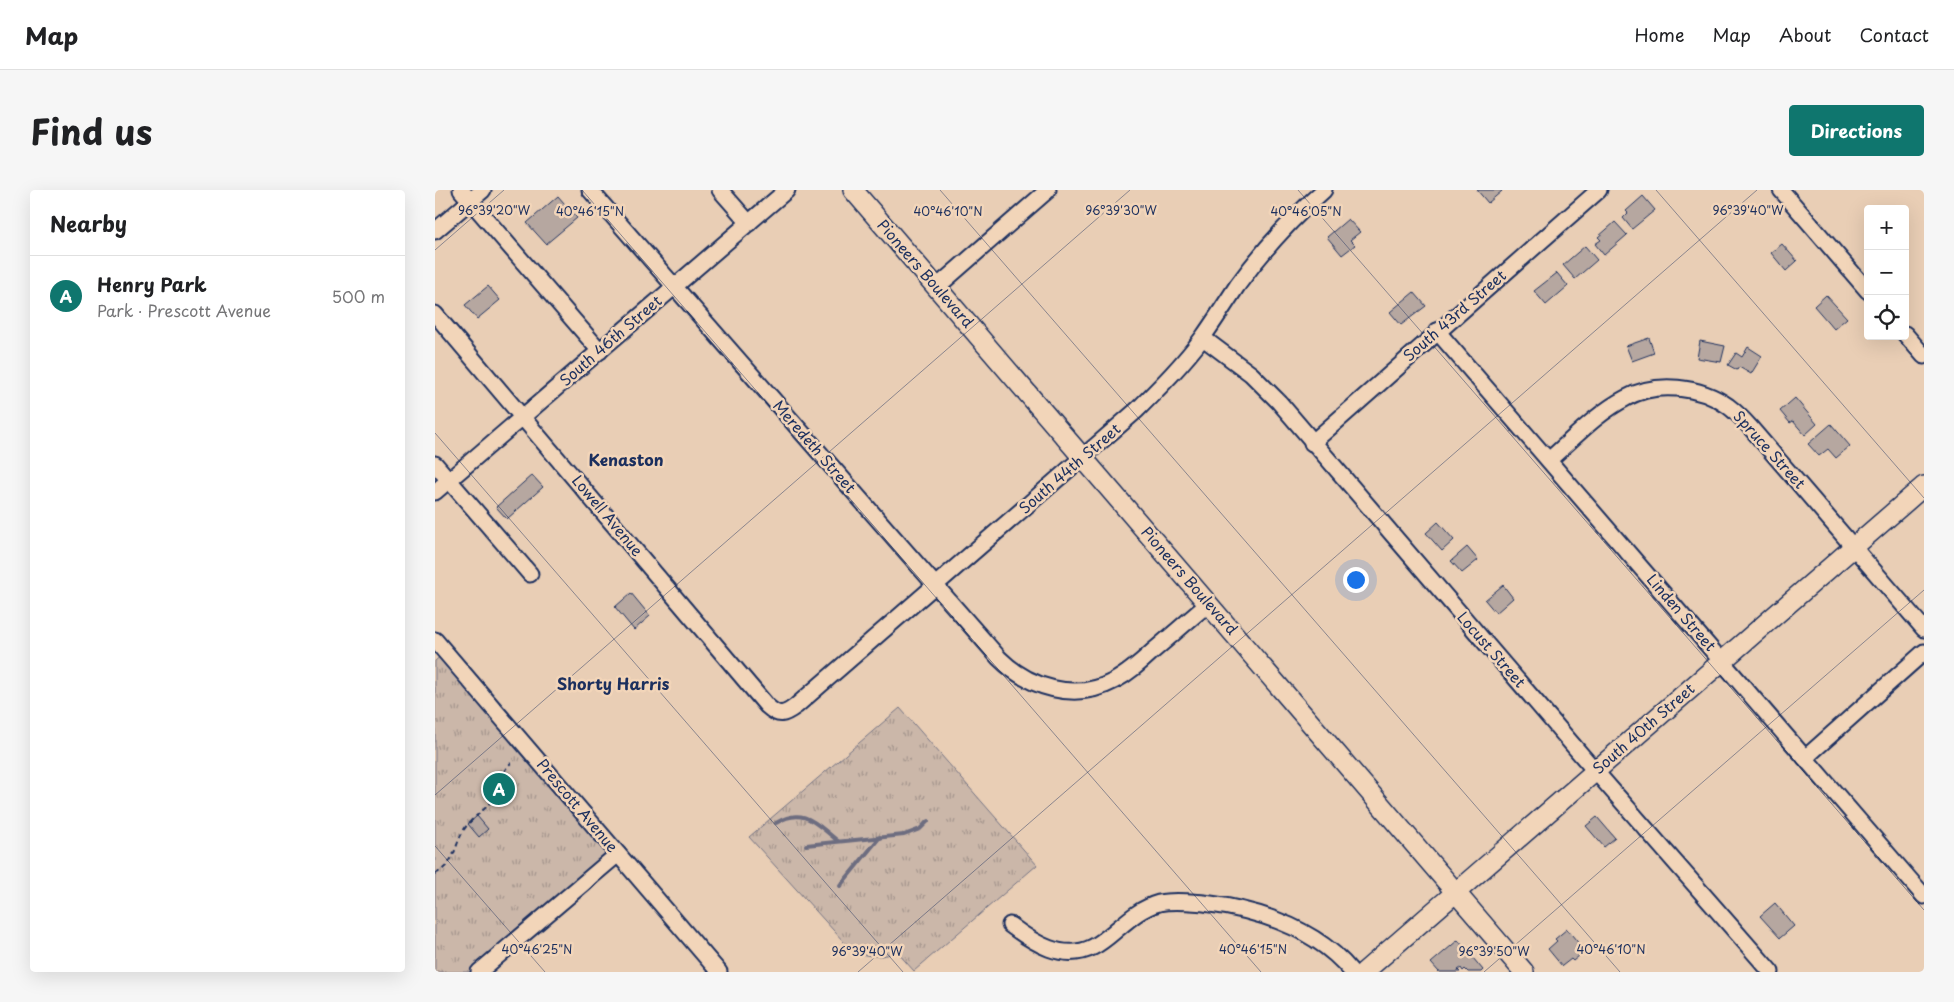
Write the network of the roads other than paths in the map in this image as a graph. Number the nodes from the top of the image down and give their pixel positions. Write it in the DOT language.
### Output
graph roads {
  1 [pos="483,190"];
  2 [pos="590,190"];
  3 [pos="720,190"];
  4 [pos="787,190"];
  5 [pos="853,190"];
  6 [pos="1048,190"];
  7 [pos="1324,190"];
  8 [pos="1599,190"];
  9 [pos="1781,190"];
  10 [pos="466,195"];
  11 [pos="749,223"];
  12 [pos="435,232"];
  13 [pos="1864,286"];
  14 [pos="674,287"];
  15 [pos="937,287"];
  16 [pos="435,314"];
  17 [pos="1437,331"];
  18 [pos="1203,338"];
  19 [pos="1909,339"];
  20 [pos="600,351"];
  21 [pos="1924,356"];
  22 [pos="523,417"];
  23 [pos="1312,442"];
  24 [pos="1083,458"];
  25 [pos="1549,460"];
  26 [pos="435,464"];
  27 [pos="449,480"];
  28 [pos="1924,486"];
  29 [pos="435,492"];
  30 [pos="1855,547"];
  31 [pos="530,574"];
  32 [pos="934,584"];
  33 [pos="1208,604"];
  34 [pos="1924,629"];
  35 [pos="435,640"];
  36 [pos="1924,652"];
  37 [pos="1723,662"];
  38 [pos="781,714"];
  39 [pos="1805,758"];
  40 [pos="1596,771"];
  41 [pos="618,854"];
  42 [pos="1456,893"];
  43 [pos="1924,896"];
  44 [pos="1010,925"];
  45 [pos="479,972"];
  46 [pos="719,972"];
  47 [pos="1352,972"];
  48 [pos="1364,972"];
  49 [pos="1524,972"];
  50 [pos="1771,972"];
  1 -- 10 [label="street"];
  2 -- 14 [label="street, Meredeth Street"];
  3 -- 11 [label="street"];
  4 -- 11 [label="street, South 46th Street"];
  5 -- 15 [label="main road, Pioneers Boulevard"];
  6 -- 15 [label="street"];
  7 -- 18 [label="street, South 44th Street"];
  8 -- 17 [label="street, South 43rd Street"];
  9 -- 13 [label="street"];
  10 -- 12 [label="street"];
  10 -- 20 [label="street"];
  11 -- 14 [label="street, South 46th Street"];
  14 -- 20 [label="street, South 46th Street"];
  14 -- 32 [label="street, Meredeth Street"];
  15 -- 24 [label="main road, Pioneers Boulevard"];
  16 -- 22 [label="street, Lowell Avenue"];
  17 -- 23 [label="street, South 43rd Street"];
  17 -- 25 [label="street, Linden Street"];
  18 -- 23 [label="street, Locust Street"];
  18 -- 24 [label="street, South 44th Street"];
  19 -- 21 [label="street"];
  20 -- 22 [label="street, South 46th Street"];
  22 -- 27 [label="street, South 46th Street"];
  22 -- 38 [label="street, Lowell Avenue"];
  23 -- 40 [label="street, Locust Street"];
  24 -- 32 [label="street, South 44th Street"];
  24 -- 33 [label="main road, Pioneers Boulevard"];
  25 -- 30 [label="street, Spruce Street"];
  25 -- 37 [label="street, Linden Street"];
  26 -- 27 [label="street"];
  27 -- 29 [label="street, South 46th Street"];
  27 -- 31 [label="street"];
  28 -- 30 [label="main road, South 40th Street"];
  30 -- 34 [label="street, Spruce Street"];
  30 -- 37 [label="main road, South 40th Street"];
  32 -- 33 [label="street, Meredeth Street"];
  32 -- 38 [label="street, South 44th Street"];
  33 -- 42 [label="main road, Pioneers Boulevard"];
  35 -- 41 [label="street, Prescott Avenue"];
  36 -- 39 [label="street"];
  37 -- 39 [label="street, Linden Street"];
  37 -- 40 [label="main road, South 40th Street"];
  39 -- 43 [label="street, Linden Street"];
  40 -- 42 [label="main road, South 40th Street"];
  40 -- 50 [label="street, Locust Street"];
  41 -- 45 [label="street"];
  41 -- 46 [label="street, Prescott Avenue"];
  42 -- 48 [label="main road, South 40th Street"];
  42 -- 49 [label="main road, Pioneers Boulevard"];
  44 -- 47 [label="street"];
}
